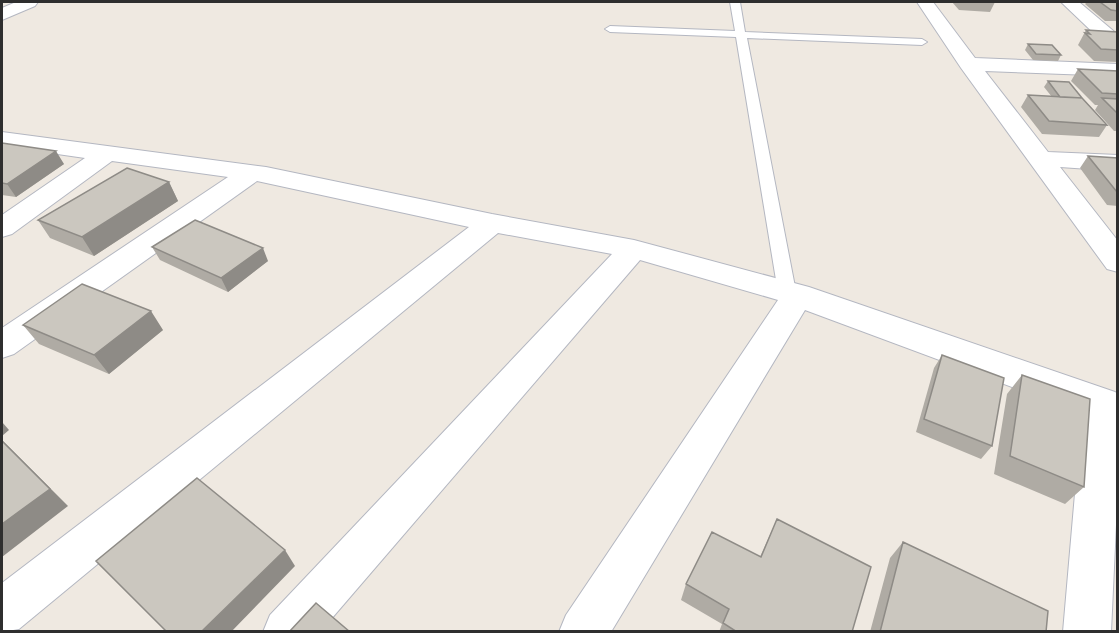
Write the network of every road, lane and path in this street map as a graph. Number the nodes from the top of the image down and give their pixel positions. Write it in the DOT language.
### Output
graph roads {
  1 [pos="29,2"];
  2 [pos="735,2"];
  3 [pos="925,2"];
  4 [pos="1069,2"];
  5 [pos="2,15"];
  6 [pos="610,29"];
  7 [pos="741,34"];
  8 [pos="1110,38"];
  9 [pos="922,42"];
  10 [pos="968,64"];
  11 [pos="1118,70"];
  12 [pos="2,139"];
  13 [pos="105,154"];
  14 [pos="1042,159"];
  15 [pos="1118,162"];
  16 [pos="252,173"];
  17 [pos="492,223"];
  18 [pos="2,228"];
  19 [pos="634,249"];
  20 [pos="1118,262"];
  21 [pos="793,293"];
  22 [pos="2,345"];
  23 [pos="1110,406"];
  24 [pos="2,612"];
  25 [pos="287,632"];
  26 [pos="583,632"];
  27 [pos="1087,632"];
  1 -- 5 [label="street"];
  2 -- 7 [label="lane"];
  3 -- 10 [label="street"];
  4 -- 8 [label="street"];
  6 -- 7 [label="lane"];
  7 -- 9 [label="lane"];
  7 -- 21 [label="lane"];
  10 -- 11 [label="street"];
  10 -- 14 [label="street"];
  12 -- 13 [label="street"];
  13 -- 16 [label="street"];
  13 -- 18 [label="street"];
  14 -- 15 [label="street"];
  14 -- 20 [label="street"];
  16 -- 17 [label="street"];
  16 -- 22 [label="street"];
  17 -- 19 [label="street"];
  17 -- 24 [label="street"];
  19 -- 21 [label="street"];
  19 -- 25 [label="street"];
  21 -- 23 [label="street"];
  21 -- 26 [label="street"];
  23 -- 27 [label="street"];
}
